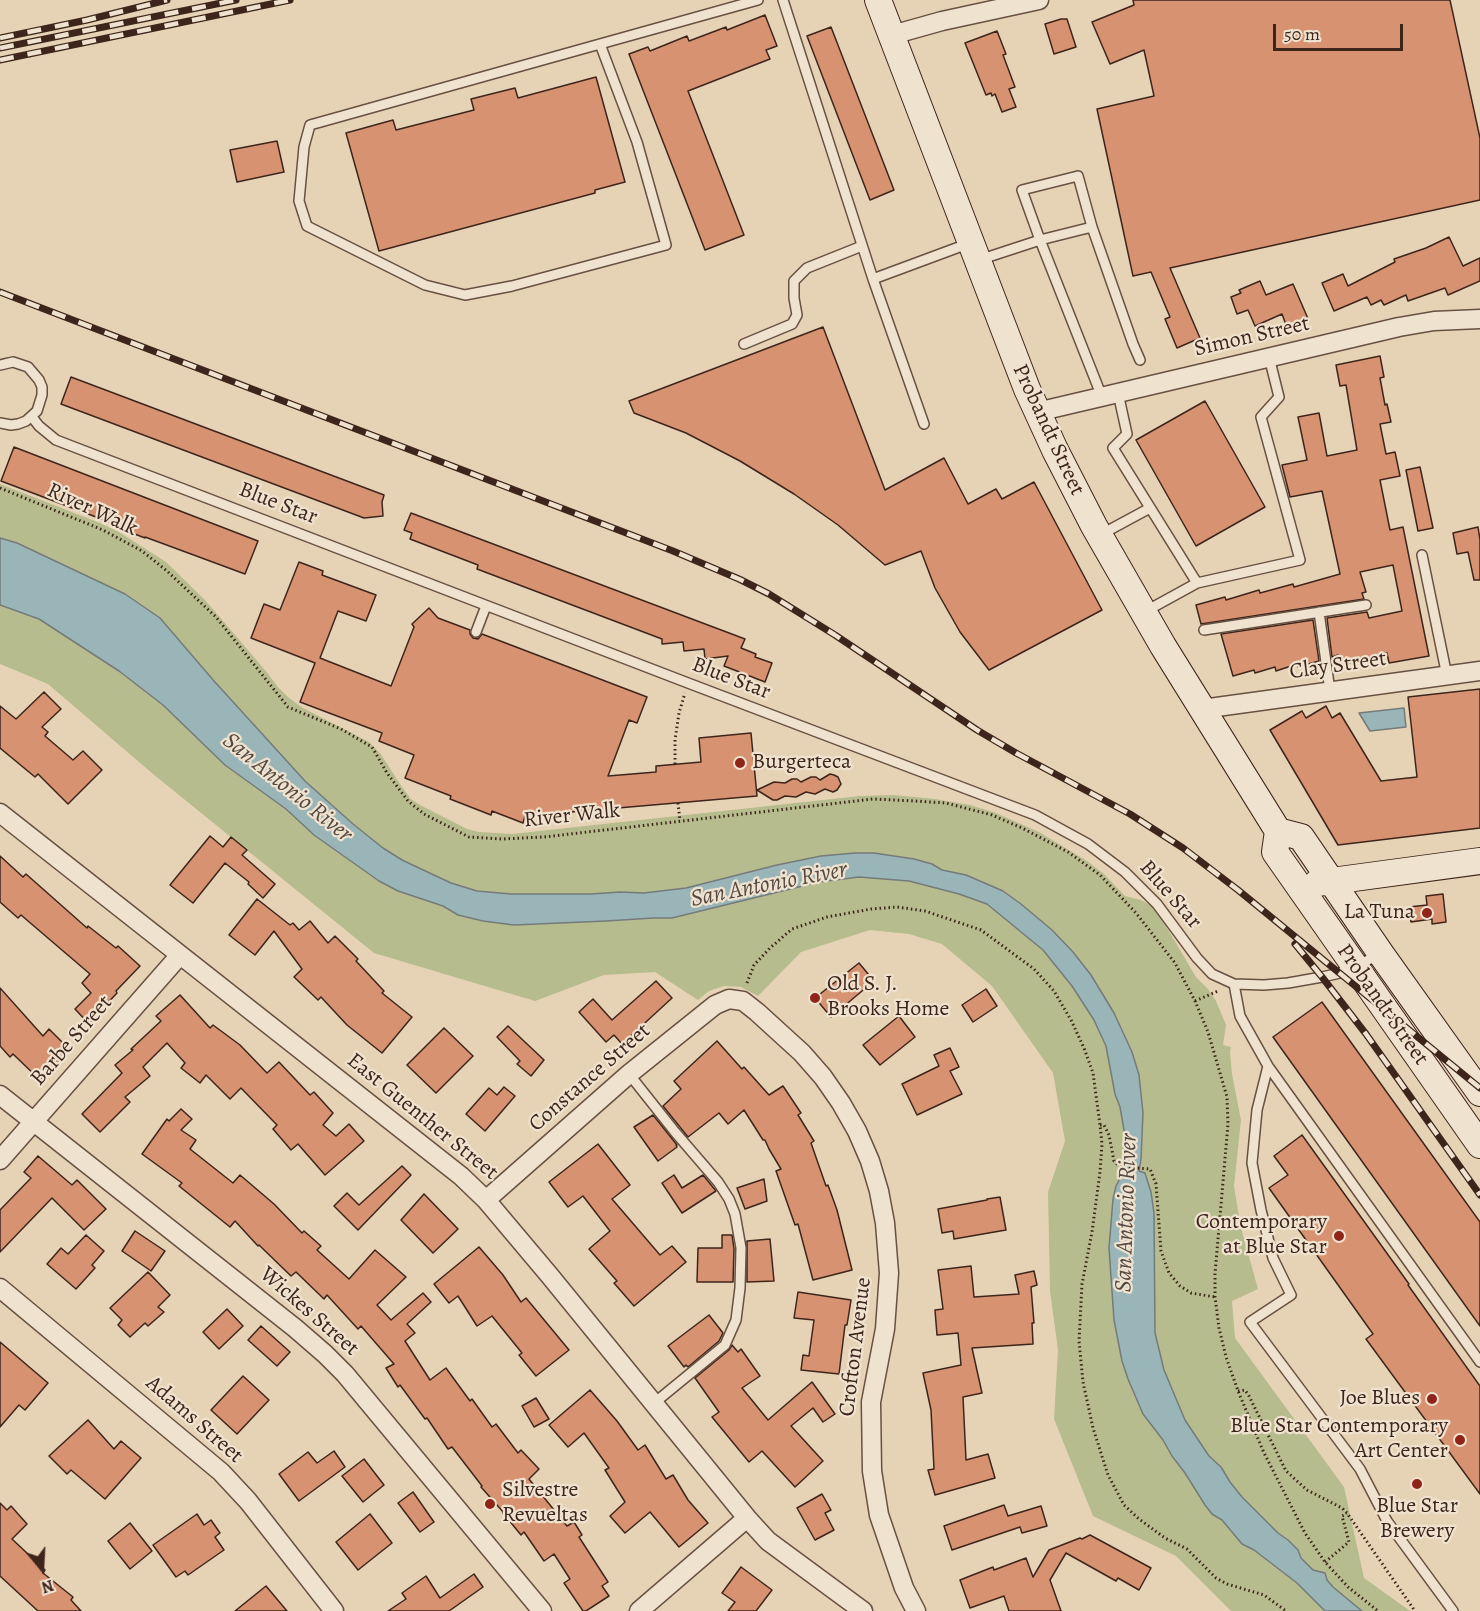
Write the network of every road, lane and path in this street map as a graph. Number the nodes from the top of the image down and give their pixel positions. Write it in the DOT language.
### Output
graph roads {
  1 [pos="758,0"];
  2 [pos="783,0"];
  3 [pos="878,0"];
  4 [pos="1039,0"];
  5 [pos="892,35"];
  6 [pos="600,44"];
  7 [pos="1092,227"];
  8 [pos="1040,240"];
  9 [pos="862,246"];
  10 [pos="974,252"];
  11 [pos="873,279"];
  12 [pos="1480,319"];
  13 [pos="744,344"];
  14 [pos="1269,357"];
  15 [pos="1140,360"];
  16 [pos="0,364"];
  17 [pos="1110,395"];
  18 [pos="1037,412"];
  19 [pos="32,417"];
  20 [pos="0,423"];
  21 [pos="924,424"];
  22 [pos="0,488"];
  23 [pos="1150,508"];
  24 [pos="1099,535"];
  25 [pos="1422,555"];
  26 [pos="1197,583"];
  27 [pos="1366,605"];
  28 [pos="486,606"];
  29 [pos="1143,612"];
  30 [pos="1319,612"];
  31 [pos="1204,630"];
  32 [pos="476,632"];
  33 [pos="1480,671"];
  34 [pos="1447,676"];
  35 [pos="688,683"];
  36 [pos="1330,691"];
  37 [pos="1202,709"];
  38 [pos="675,764"];
  39 [pos="678,803"];
  40 [pos="0,813"];
  41 [pos="680,821"];
  42 [pos="1278,831"];
  43 [pos="1480,861"];
  44 [pos="1331,881"];
  45 [pos="1298,886"];
  46 [pos="1381,954"];
  47 [pos="180,955"];
  48 [pos="1354,967"];
  49 [pos="747,983"];
  50 [pos="1234,984"];
  51 [pos="729,999"];
  52 [pos="1195,1001"];
  53 [pos="1268,1066"];
  54 [pos="629,1074"];
  55 [pos="1480,1093"];
  56 [pos="0,1095"];
  57 [pos="33,1122"];
  58 [pos="1100,1125"];
  59 [pos="1480,1145"];
  60 [pos="0,1160"];
  61 [pos="486,1200"];
  62 [pos="0,1288"];
  63 [pos="1215,1297"];
  64 [pos="1480,1362"];
  65 [pos="1238,1391"];
  66 [pos="653,1404"];
  67 [pos="1347,1513"];
  68 [pos="747,1518"];
  69 [pos="1324,1562"];
  70 [pos="334,1611"];
  71 [pos="542,1611"];
  72 [pos="639,1611"];
  73 [pos="863,1611"];
  74 [pos="916,1611"];
  75 [pos="1286,1611"];
  76 [pos="1378,1611"];
  77 [pos="1415,1611"];
  78 [pos="1453,1611"];
  1 -- 6 [label="lane"];
  2 -- 9 [label="lane"];
  3 -- 5 [label="main road, Probandt Street"];
  4 -- 5 [label="street"];
  5 -- 10 [label="main road, Probandt Street"];
  6 -- 6 [label="lane"];
  7 -- 8 [label="lane"];
  7 -- 8 [label="lane"];
  7 -- 15 [label="lane"];
  8 -- 10 [label="lane"];
  8 -- 17 [label="lane"];
  9 -- 11 [label="lane"];
  9 -- 13 [label="lane"];
  10 -- 11 [label="lane"];
  10 -- 18 [label="main road, Probandt Street"];
  11 -- 21 [label="lane"];
  12 -- 14 [label="street, Simon Street"];
  14 -- 17 [label="street, Simon Street"];
  14 -- 26 [label="lane"];
  16 -- 19 [label="lane"];
  17 -- 18 [label="street, Simon Street"];
  17 -- 23 [label="lane"];
  18 -- 24 [label="main road, Probandt Street"];
  19 -- 20 [label="lane"];
  19 -- 28 [label="lane, Blue Star"];
  22 -- 41 [label="path, River Walk"];
  23 -- 24 [label="lane"];
  23 -- 26 [label="lane"];
  24 -- 29 [label="main road, Probandt Street"];
  25 -- 34 [label="lane"];
  26 -- 29 [label="lane"];
  27 -- 30 [label="lane"];
  28 -- 32 [label="lane"];
  28 -- 35 [label="lane, Blue Star"];
  29 -- 37 [label="main road, Probandt Street"];
  30 -- 31 [label="lane"];
  30 -- 36 [label="lane"];
  33 -- 34 [label="street, Clay Street"];
  34 -- 36 [label="street, Clay Street"];
  35 -- 38 [label="path"];
  35 -- 50 [label="lane, Blue Star"];
  36 -- 37 [label="street, Clay Street"];
  37 -- 42 [label="main road, Probandt Street"];
  39 -- 41 [label="path"];
  40 -- 47 [label="street, East Guenther Street"];
  41 -- 52 [label="path, River Walk"];
  42 -- 44 [label="main road, Probandt Street"];
  42 -- 45 [label="main road, Probandt Street"];
  43 -- 44 [label="main road"];
  44 -- 45 [label="main road"];
  44 -- 46 [label="main road, Probandt Street"];
  45 -- 48 [label="main road, Probandt Street"];
  46 -- 48 [label="lane, Blue Star"];
  46 -- 55 [label="main road, Probandt Street"];
  47 -- 57 [label="street, Barbe Street"];
  47 -- 61 [label="street, East Guenther Street"];
  48 -- 50 [label="lane, Blue Star"];
  48 -- 59 [label="main road, Probandt Street"];
  49 -- 58 [label="path"];
  50 -- 52 [label="path"];
  50 -- 53 [label="lane"];
  51 -- 54 [label="street, Constance Street"];
  51 -- 74 [label="street, Crofton Avenue"];
  52 -- 63 [label="path, River Walk"];
  53 -- 64 [label="lane"];
  53 -- 78 [label="lane"];
  54 -- 61 [label="street, Constance Street"];
  54 -- 66 [label="lane"];
  56 -- 57 [label="street, Wickes Street"];
  57 -- 60 [label="street, Barbe Street"];
  57 -- 71 [label="street, Wickes Street"];
  58 -- 63 [label="path"];
  58 -- 75 [label="path"];
  61 -- 66 [label="street, East Guenther Street"];
  62 -- 70 [label="street, Adams Street"];
  63 -- 65 [label="path, River Walk"];
  65 -- 67 [label="path, River Walk"];
  65 -- 69 [label="path, River Walk"];
  66 -- 68 [label="street, East Guenther Street"];
  67 -- 69 [label="path"];
  67 -- 77 [label="path, River Walk"];
  68 -- 72 [label="street"];
  68 -- 73 [label="street, East Guenther Street"];
  69 -- 76 [label="path, River Walk"];
}
